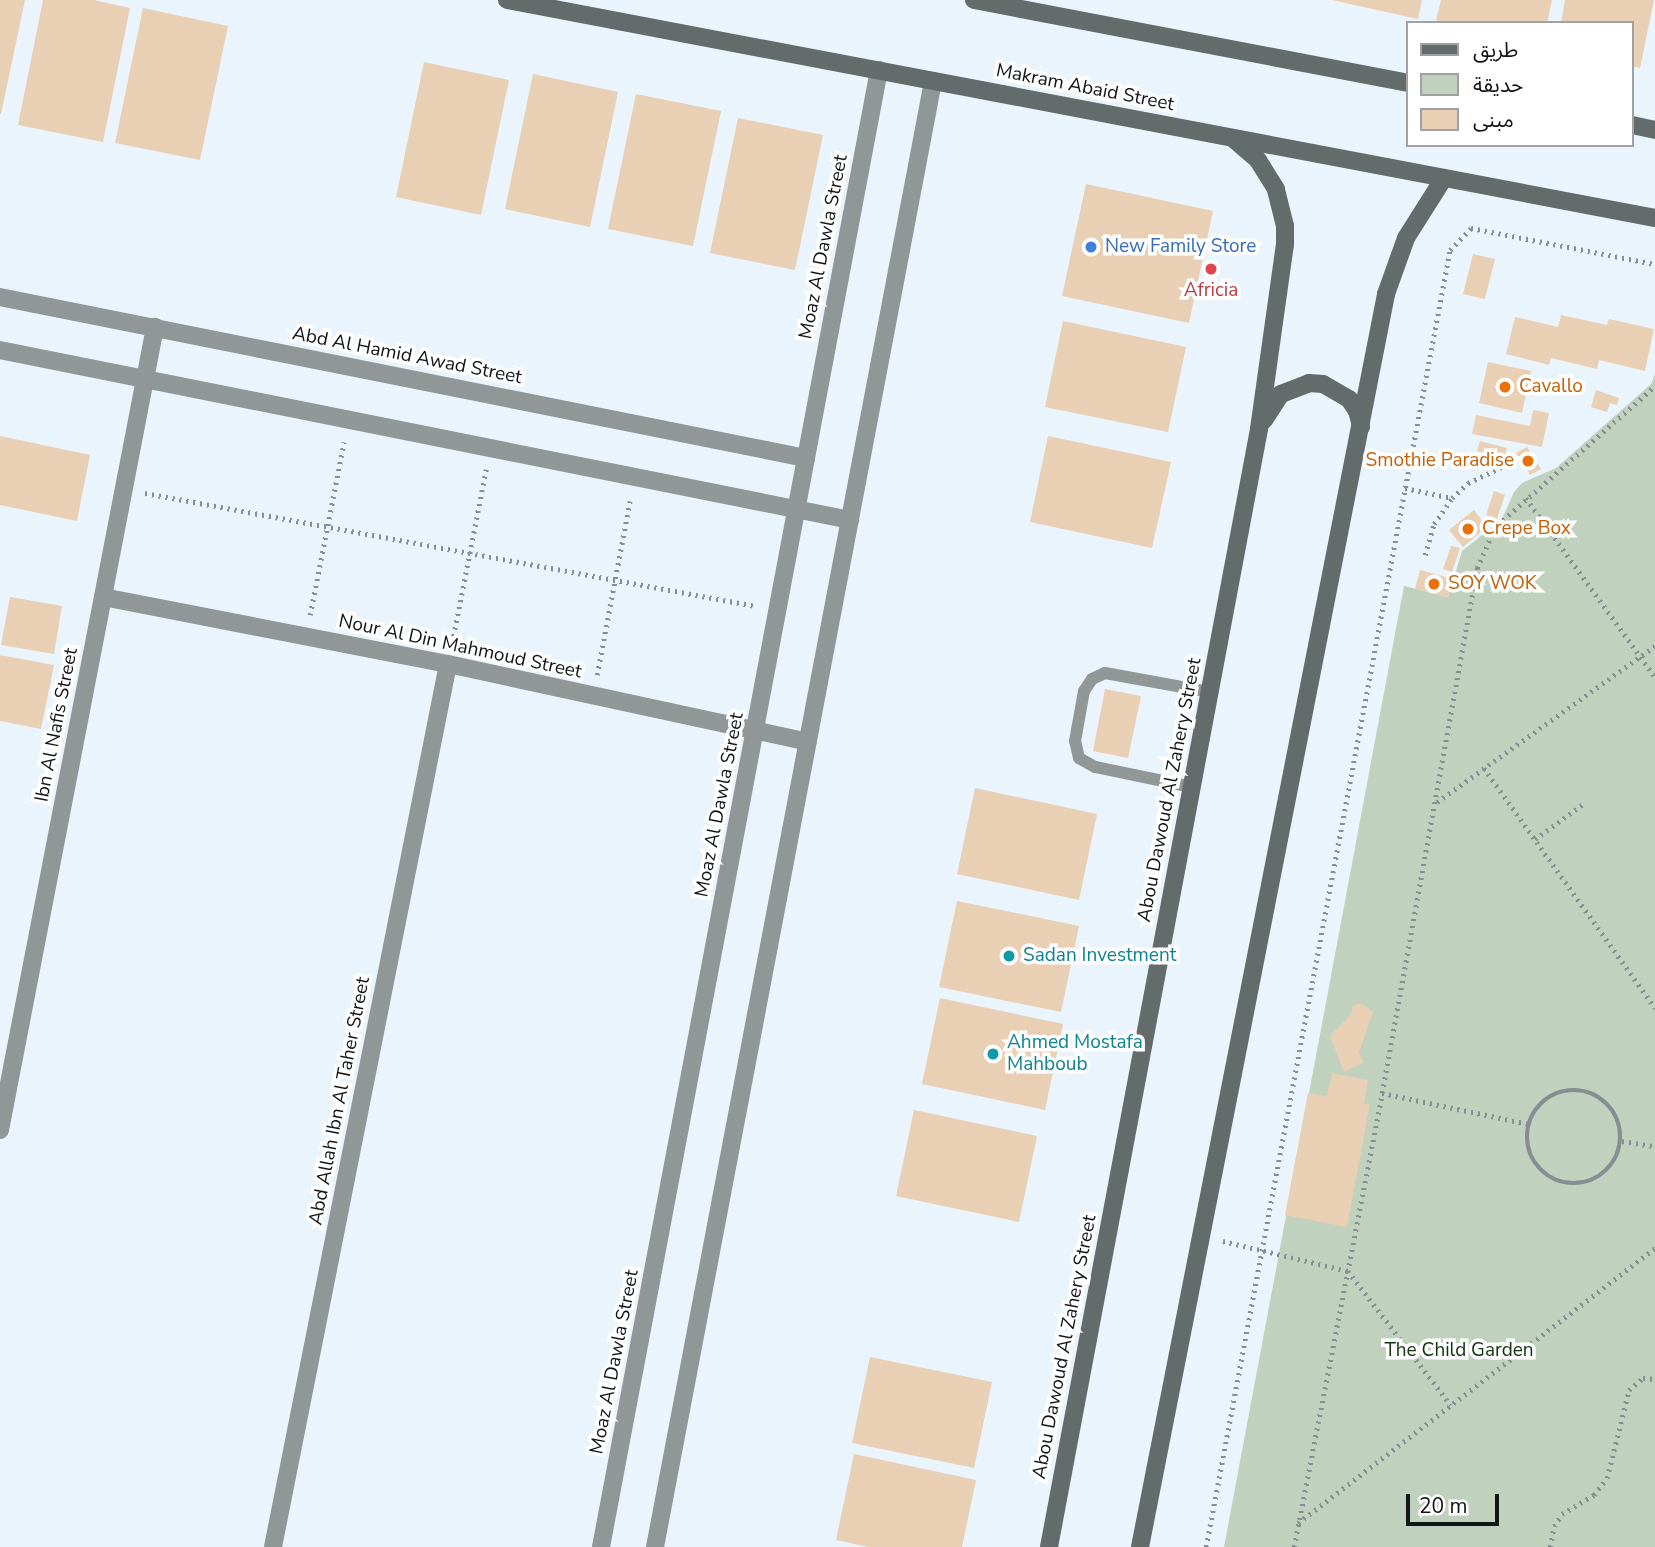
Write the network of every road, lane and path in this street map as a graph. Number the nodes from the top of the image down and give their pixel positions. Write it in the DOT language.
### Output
graph roads {
  1 [pos="507,0"];
  2 [pos="974,0"];
  3 [pos="879,70"];
  4 [pos="933,81"];
  5 [pos="1406,83"];
  6 [pos="1634,125"];
  7 [pos="1655,130"];
  8 [pos="1233,138"];
  9 [pos="1444,178"];
  10 [pos="1655,218"];
  11 [pos="1655,264"];
  12 [pos="0,298"];
  13 [pos="155,327"];
  14 [pos="0,350"];
  15 [pos="145,378"];
  16 [pos="1655,386"];
  17 [pos="348,419"];
  18 [pos="1361,426"];
  19 [pos="1259,429"];
  20 [pos="490,448"];
  21 [pos="806,458"];
  22 [pos="1506,465"];
  23 [pos="635,477"];
  24 [pos="1405,488"];
  25 [pos="124,489"];
  26 [pos="1452,498"];
  27 [pos="1526,498"];
  28 [pos="796,510"];
  29 [pos="850,520"];
  30 [pos="328,527"];
  31 [pos="469,553"];
  32 [pos="1425,555"];
  33 [pos="615,580"];
  34 [pos="103,597"];
  35 [pos="778,610"];
  36 [pos="306,637"];
  37 [pos="1655,646"];
  38 [pos="1641,656"];
  39 [pos="448,664"];
  40 [pos="1655,677"];
  41 [pos="1210,692"];
  42 [pos="593,696"];
  43 [pos="755,731"];
  44 [pos="808,742"];
  45 [pos="1484,768"];
  46 [pos="1192,787"];
  47 [pos="1436,803"];
  48 [pos="1583,804"];
  49 [pos="1535,839"];
  50 [pos="1655,1009"];
  51 [pos="1382,1093"];
  52 [pos="3,1102"];
  53 [pos="1529,1124"];
  54 [pos="0,1130"];
  55 [pos="1622,1141"];
  56 [pos="1655,1146"];
  57 [pos="1201,1236"];
  58 [pos="1655,1248"];
  59 [pos="1262,1251"];
  60 [pos="1348,1271"];
  61 [pos="1655,1380"];
  62 [pos="1451,1405"];
  63 [pos="1298,1524"];
  64 [pos="273,1547"];
  65 [pos="601,1547"];
  66 [pos="655,1547"];
  67 [pos="1049,1547"];
  68 [pos="1140,1547"];
  69 [pos="1206,1547"];
  70 [pos="1294,1547"];
  71 [pos="1550,1547"];
  1 -- 3 [label="street, Makram Abaid Street"];
  2 -- 5 [label="street"];
  3 -- 4 [label="street, Makram Abaid Street"];
  3 -- 21 [label="street, Moaz Al Dawla Street"];
  4 -- 8 [label="street, Makram Abaid Street"];
  4 -- 29 [label="street"];
  6 -- 7 [label="street"];
  8 -- 9 [label="street, Makram Abaid Street"];
  8 -- 19 [label="street, Abou Dawoud Al Zahery Street"];
  9 -- 10 [label="street, Makram Abaid Street"];
  9 -- 18 [label="street"];
  11 -- 24 [label="path"];
  12 -- 13 [label="street, Abd Al Hamid Awad Street"];
  13 -- 15 [label="street, Ibn Al Nafis Street"];
  13 -- 21 [label="street, Abd Al Hamid Awad Street"];
  14 -- 15 [label="street"];
  15 -- 17 [label="street"];
  15 -- 25 [label="street, Ibn Al Nafis Street"];
  16 -- 27 [label="path"];
  17 -- 20 [label="street"];
  17 -- 30 [label="path"];
  18 -- 19 [label="street"];
  18 -- 57 [label="street"];
  19 -- 41 [label="street, Abou Dawoud Al Zahery Street"];
  20 -- 23 [label="street"];
  20 -- 31 [label="path"];
  21 -- 28 [label="street, Moaz Al Dawla Street"];
  22 -- 26 [label="path"];
  23 -- 28 [label="street"];
  23 -- 33 [label="path"];
  24 -- 26 [label="path"];
  24 -- 59 [label="path"];
  25 -- 30 [label="path"];
  25 -- 34 [label="street, Ibn Al Nafis Street"];
  26 -- 32 [label="path"];
  27 -- 38 [label="path"];
  27 -- 47 [label="path"];
  28 -- 29 [label="street"];
  28 -- 35 [label="street, Moaz Al Dawla Street"];
  29 -- 44 [label="street"];
  30 -- 31 [label="path"];
  30 -- 36 [label="path"];
  31 -- 33 [label="path"];
  31 -- 39 [label="path"];
  33 -- 35 [label="path"];
  33 -- 42 [label="path"];
  34 -- 36 [label="street, Nour Al Din Mahmoud Street"];
  34 -- 52 [label="street, Ibn Al Nafis Street"];
  35 -- 43 [label="street, Moaz Al Dawla Street"];
  36 -- 39 [label="street, Nour Al Din Mahmoud Street"];
  37 -- 38 [label="path"];
  38 -- 40 [label="path"];
  38 -- 45 [label="path"];
  39 -- 42 [label="street, Nour Al Din Mahmoud Street"];
  39 -- 64 [label="street, Abd Allah Ibn Al Taher Street"];
  41 -- 46 [label="street, Abou Dawoud Al Zahery Street"];
  41 -- 46 [label="lane"];
  42 -- 43 [label="street, Nour Al Din Mahmoud Street"];
  43 -- 44 [label="street, Nour Al Din Mahmoud Street"];
  43 -- 65 [label="street, Moaz Al Dawla Street"];
  44 -- 66 [label="street"];
  45 -- 47 [label="path"];
  45 -- 49 [label="path"];
  46 -- 67 [label="street, Abou Dawoud Al Zahery Street"];
  47 -- 51 [label="path"];
  48 -- 49 [label="path"];
  49 -- 50 [label="path"];
  51 -- 53 [label="path"];
  51 -- 60 [label="path"];
  52 -- 54 [label="street, Ibn Al Nafis Street"];
  53 -- 55 [label="path"];
  53 -- 55 [label="path"];
  55 -- 56 [label="path"];
  57 -- 59 [label="path"];
  57 -- 68 [label="street"];
  58 -- 62 [label="path"];
  59 -- 60 [label="path"];
  59 -- 69 [label="path"];
  60 -- 62 [label="path"];
  60 -- 63 [label="path"];
  61 -- 71 [label="path"];
  62 -- 63 [label="path"];
  63 -- 70 [label="path"];
}
